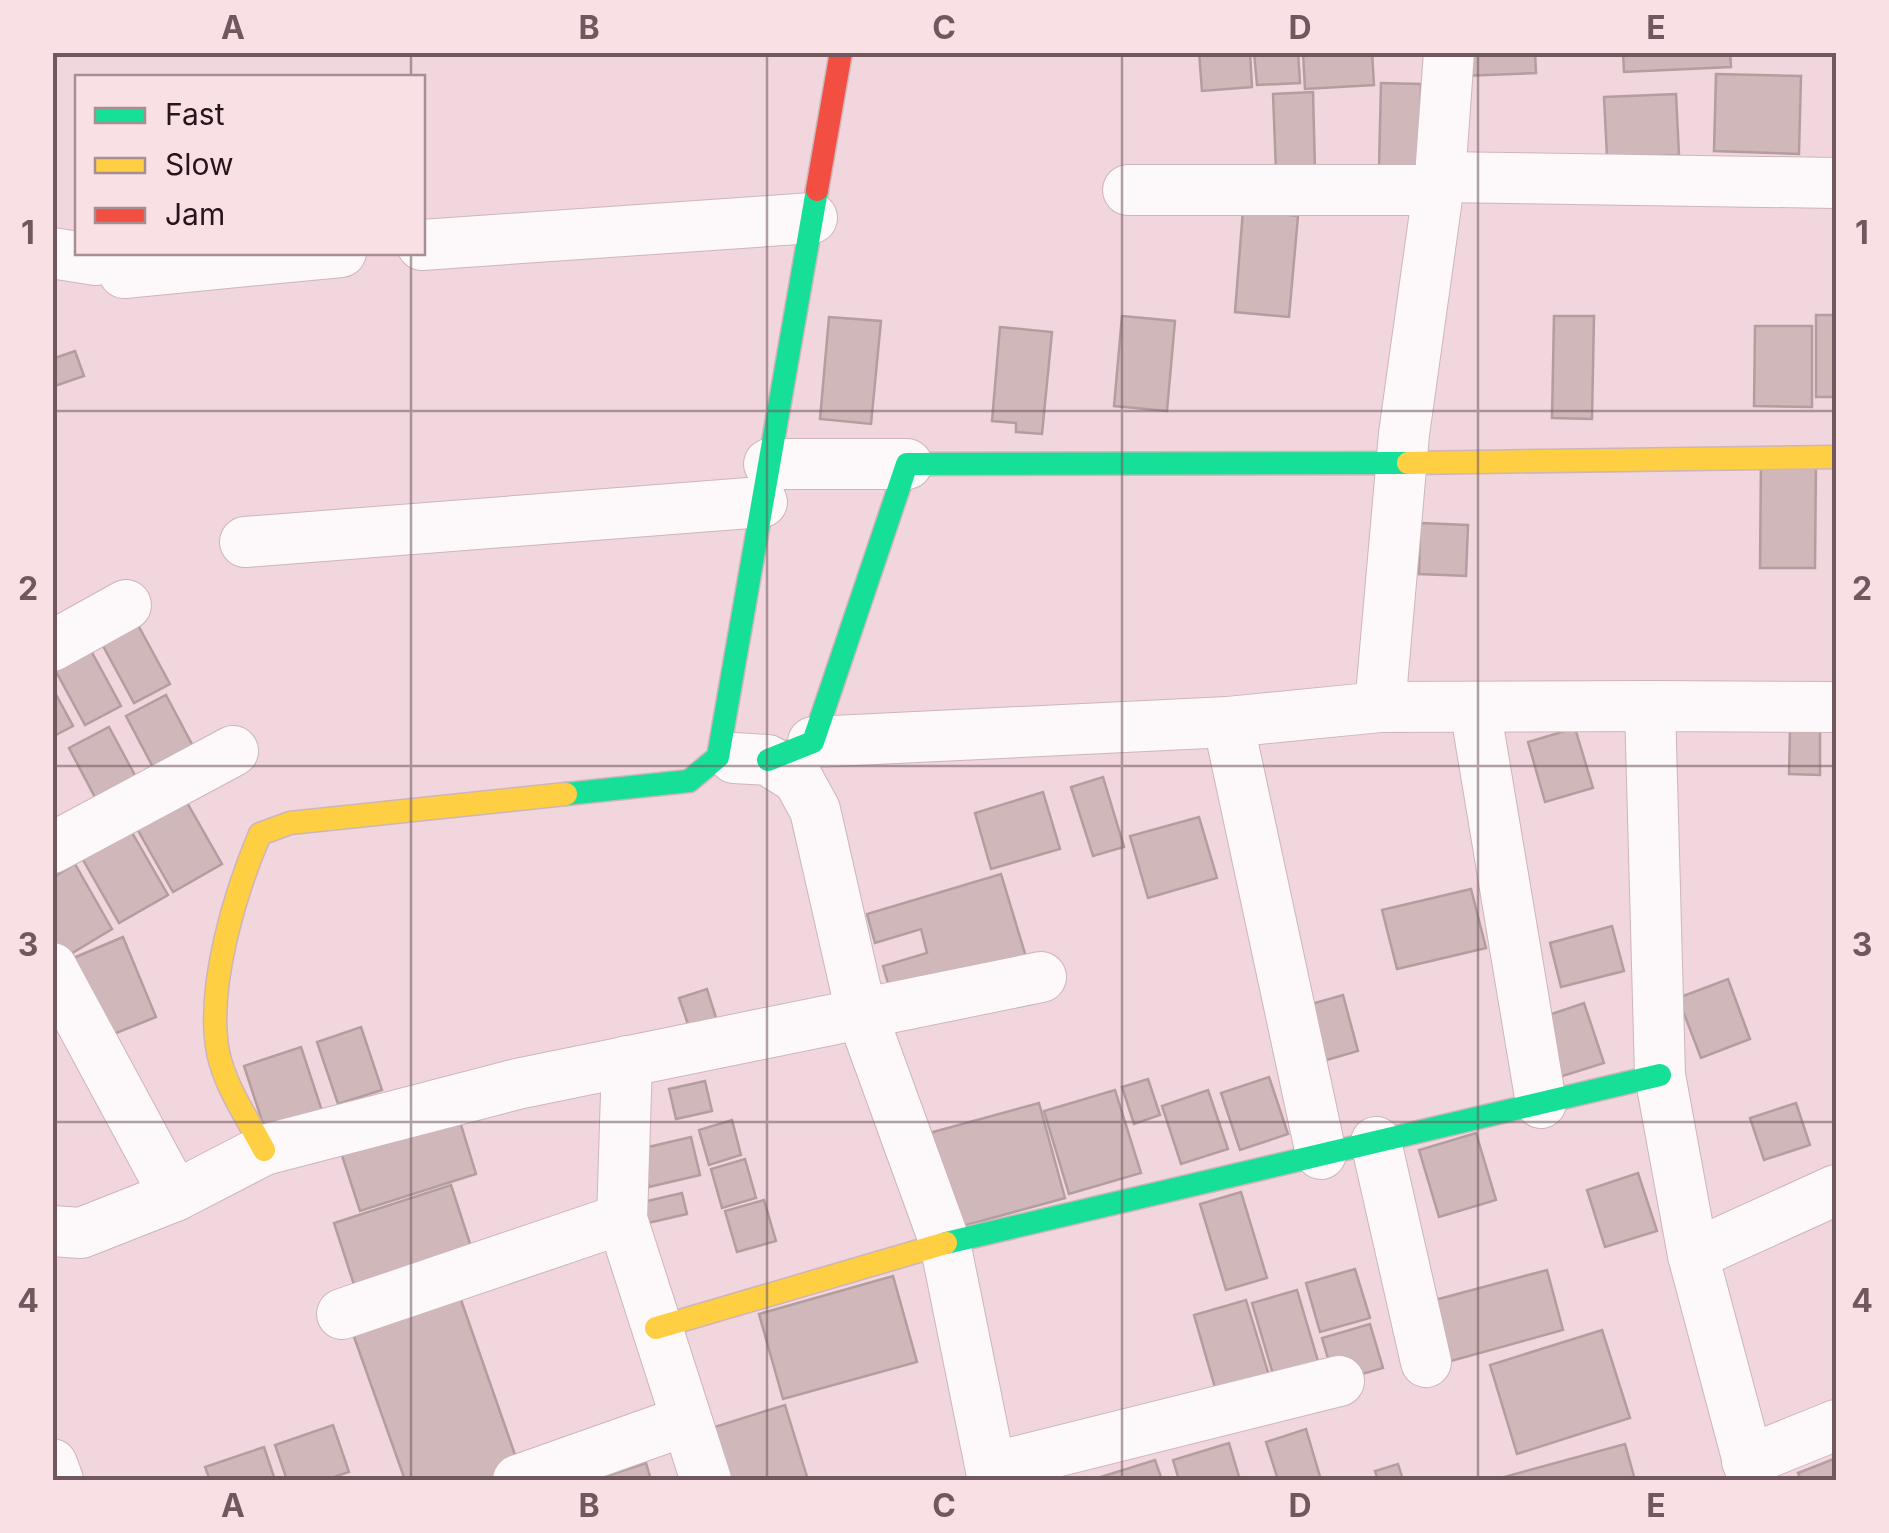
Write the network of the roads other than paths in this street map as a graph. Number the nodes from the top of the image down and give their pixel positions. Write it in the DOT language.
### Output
graph roads {
  1 [pos="841,52"];
  2 [pos="1448,52"];
  3 [pos="1836,183"];
  4 [pos="1439,184"];
  5 [pos="1128,190"];
  6 [pos="812,218"];
  7 [pos="425,245"];
  8 [pos="266,255"];
  9 [pos="91,262"];
  10 [pos="1836,456"];
  11 [pos="1401,463"];
  12 [pos="907,464"];
  13 [pos="765,483"];
  14 [pos="245,542"];
  15 [pos="126,605"];
  16 [pos="52,646"];
  17 [pos="1650,706"];
  18 [pos="1380,707"];
  19 [pos="1836,707"];
  20 [pos="1475,708"];
  21 [pos="1228,722"];
  22 [pos="232,751"];
  23 [pos="790,751"];
  24 [pos="718,758"];
  25 [pos="52,848"];
  26 [pos="52,968"];
  27 [pos="1040,977"];
  28 [pos="860,1012"];
  29 [pos="626,1061"];
  30 [pos="1660,1075"];
  31 [pos="1541,1103"];
  32 [pos="1376,1142"];
  33 [pos="264,1150"];
  34 [pos="1322,1154"];
  35 [pos="1836,1190"];
  36 [pos="175,1196"];
  37 [pos="622,1218"];
  38 [pos="52,1231"];
  39 [pos="944,1243"];
  40 [pos="1693,1255"];
  41 [pos="342,1314"];
  42 [pos="656,1328"];
  43 [pos="1426,1362"];
  44 [pos="1340,1381"];
  45 [pos="685,1421"];
  46 [pos="1836,1425"];
  47 [pos="52,1464"];
  48 [pos="1750,1471"];
  49 [pos="992,1474"];
  50 [pos="58,1480"];
  51 [pos="518,1480"];
  52 [pos="706,1480"];
  1 -- 6 [label="street"];
  2 -- 4 [label="street"];
  3 -- 4 [label="street"];
  4 -- 5 [label="street"];
  4 -- 11 [label="street"];
  6 -- 7 [label="street"];
  6 -- 13 [label="street"];
  8 -- 9 [label="street"];
  10 -- 11 [label="street"];
  11 -- 12 [label="street"];
  11 -- 18 [label="street"];
  12 -- 13 [label="street"];
  12 -- 23 [label="street"];
  13 -- 14 [label="street"];
  13 -- 24 [label="street"];
  15 -- 16 [label="street"];
  17 -- 19 [label="street"];
  17 -- 20 [label="street"];
  17 -- 30 [label="street"];
  18 -- 20 [label="street"];
  18 -- 21 [label="street"];
  20 -- 31 [label="street"];
  21 -- 23 [label="street"];
  21 -- 34 [label="street"];
  22 -- 25 [label="street"];
  23 -- 24 [label="street"];
  23 -- 28 [label="street"];
  24 -- 33 [label="street"];
  26 -- 36 [label="street"];
  27 -- 28 [label="street"];
  28 -- 29 [label="street"];
  28 -- 39 [label="street"];
  29 -- 33 [label="street"];
  29 -- 37 [label="street"];
  30 -- 31 [label="street"];
  30 -- 40 [label="street"];
  31 -- 32 [label="street"];
  32 -- 34 [label="street"];
  32 -- 43 [label="street"];
  33 -- 36 [label="street"];
  34 -- 39 [label="street"];
  35 -- 40 [label="street"];
  36 -- 38 [label="street"];
  37 -- 41 [label="street"];
  37 -- 42 [label="street"];
  39 -- 42 [label="street"];
  39 -- 49 [label="street"];
  40 -- 48 [label="street"];
  42 -- 45 [label="street"];
  44 -- 49 [label="street"];
  45 -- 51 [label="street"];
  45 -- 52 [label="street"];
  46 -- 48 [label="street"];
  47 -- 50 [label="street"];
}
